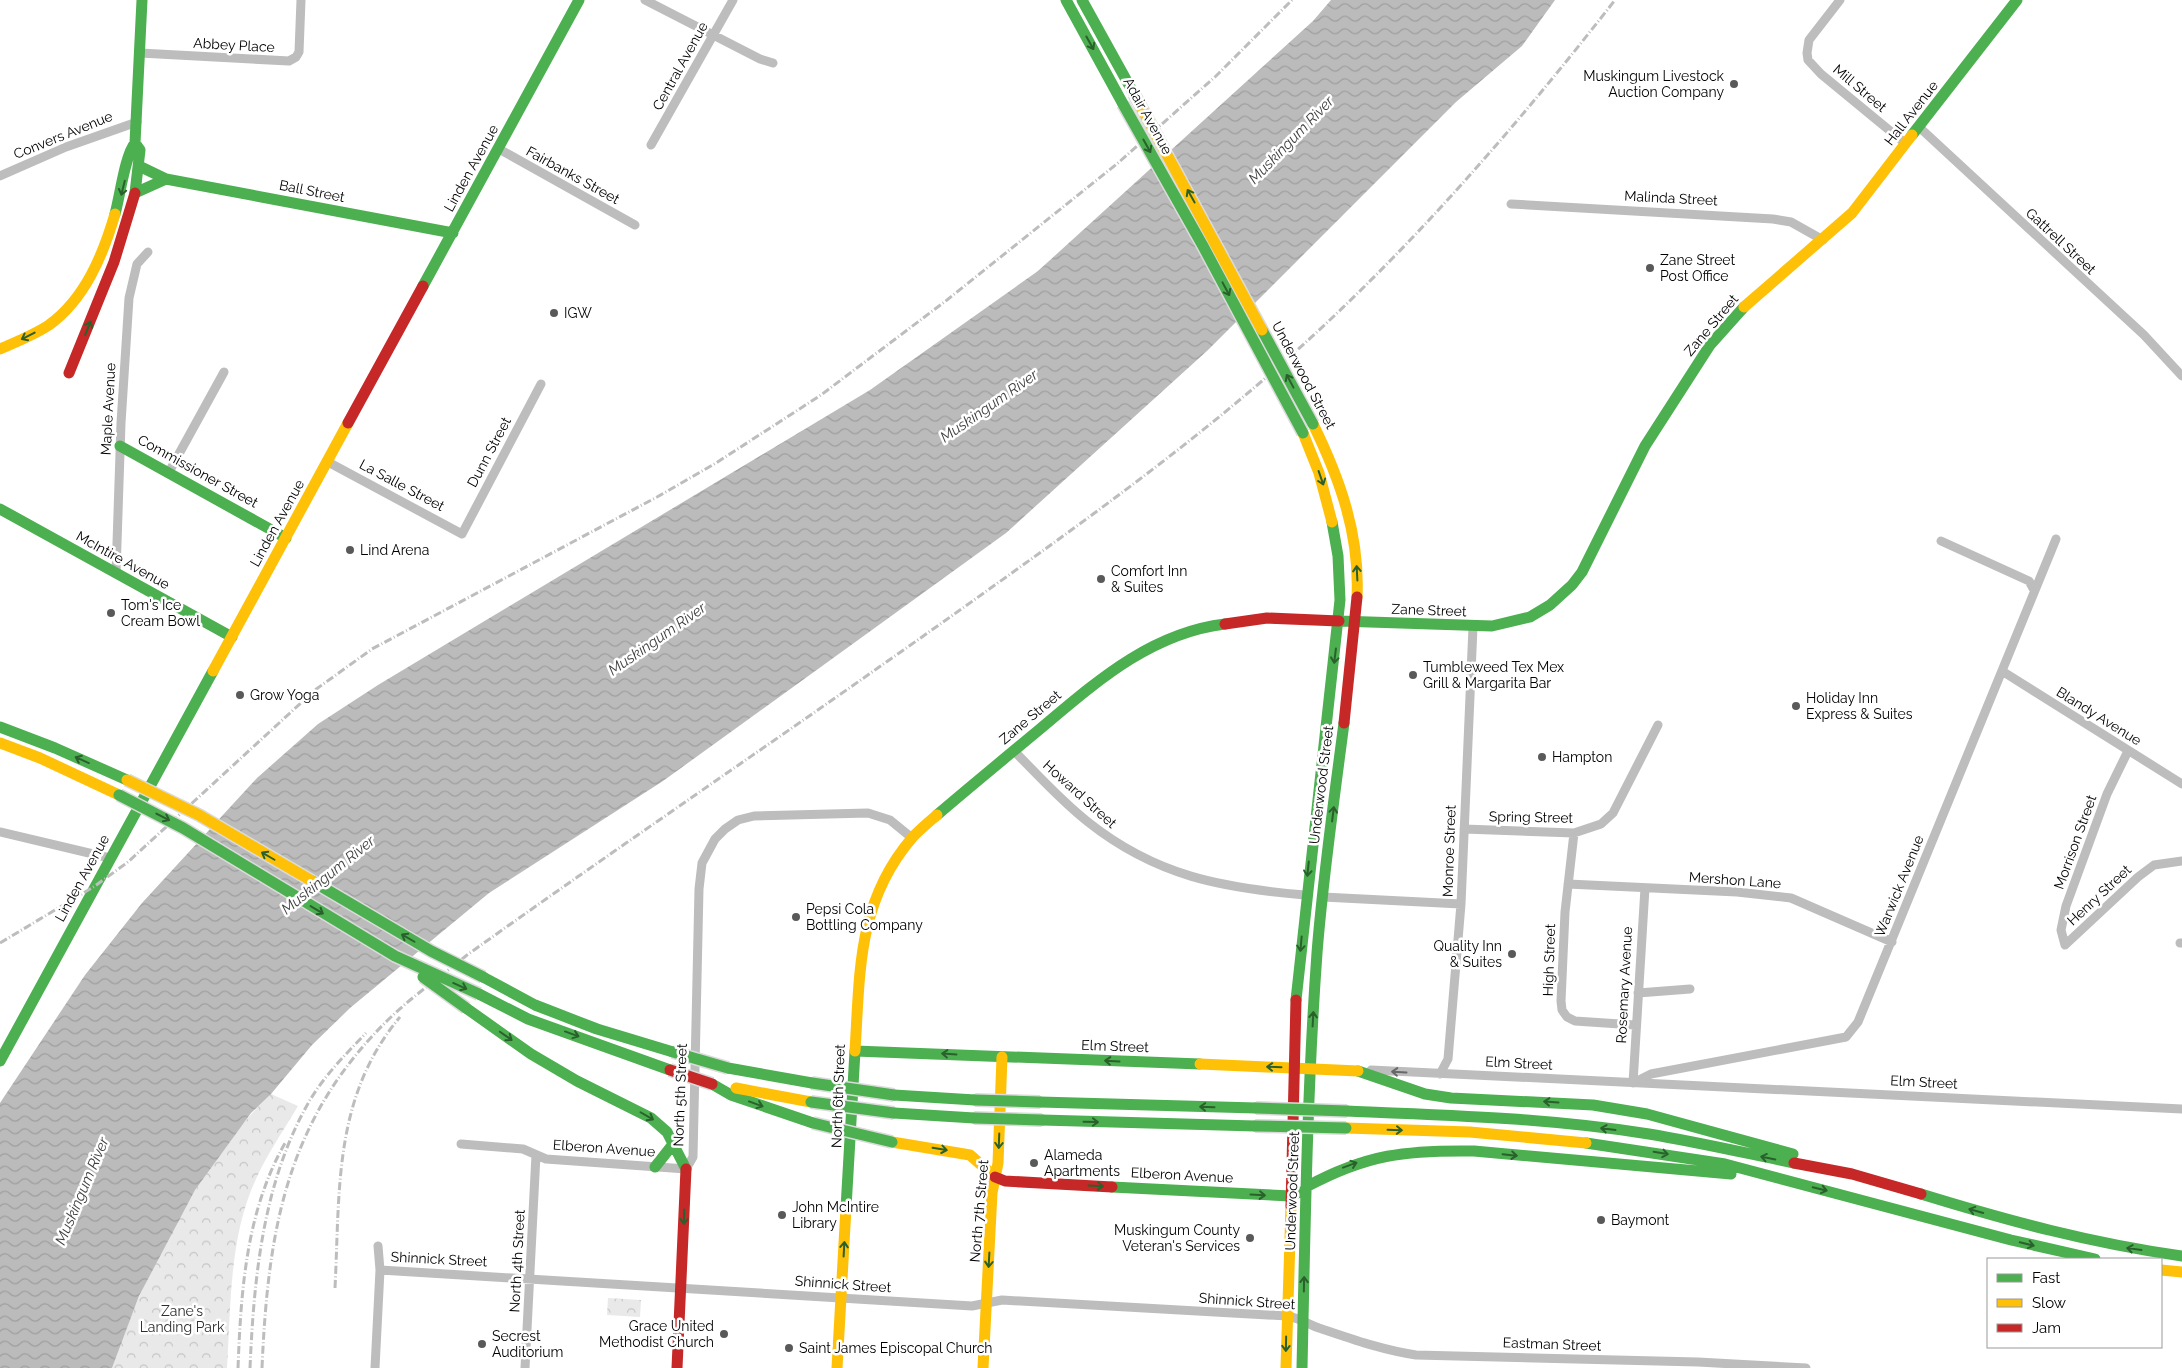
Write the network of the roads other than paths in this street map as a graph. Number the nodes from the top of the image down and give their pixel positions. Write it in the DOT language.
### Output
graph roads {
  1 [pos="142,0"];
  2 [pos="301,0"];
  3 [pos="580,0"];
  4 [pos="645,0"];
  5 [pos="733,0"];
  6 [pos="1066,0"];
  7 [pos="1082,0"];
  8 [pos="1840,0"];
  9 [pos="2017,0"];
  10 [pos="714,35"];
  11 [pos="140,53"];
  12 [pos="773,63"];
  13 [pos="136,122"];
  14 [pos="1918,127"];
  15 [pos="135,143"];
  16 [pos="1906,144"];
  17 [pos="651,145"];
  18 [pos="498,149"];
  19 [pos="139,166"];
  20 [pos="0,176"];
  21 [pos="166,179"];
  22 [pos="135,193"];
  23 [pos="1511,204"];
  24 [pos="634,225"];
  25 [pos="453,233"];
  26 [pos="1214,239"];
  27 [pos="1823,240"];
  28 [pos="1203,246"];
  29 [pos="148,252"];
  30 [pos="0,349"];
  31 [pos="224,372"];
  32 [pos="69,373"];
  33 [pos="2182,376"];
  34 [pos="541,384"];
  35 [pos="120,446"];
  36 [pos="328,462"];
  37 [pos="169,472"];
  38 [pos="0,509"];
  39 [pos="462,534"];
  40 [pos="286,538"];
  41 [pos="2056,539"];
  42 [pos="1940,541"];
  43 [pos="116,573"];
  44 [pos="2034,590"];
  45 [pos="1338,621"];
  46 [pos="1355,622"];
  47 [pos="1473,627"];
  48 [pos="232,636"];
  49 [pos="2002,671"];
  50 [pos="1658,725"];
  51 [pos="0,727"];
  52 [pos="0,743"];
  53 [pos="1014,751"];
  54 [pos="2128,751"];
  55 [pos="2182,784"];
  56 [pos="1464,829"];
  57 [pos="0,832"];
  58 [pos="1574,833"];
  59 [pos="912,838"];
  60 [pos="110,858"];
  61 [pos="2182,861"];
  62 [pos="1568,884"];
  63 [pos="1645,888"];
  64 [pos="1305,895"];
  65 [pos="1323,897"];
  66 [pos="1460,904"];
  67 [pos="1892,942"];
  68 [pos="2065,945"];
  69 [pos="395,956"];
  70 [pos="1690,989"];
  71 [pos="1638,993"];
  72 [pos="1635,1024"];
  73 [pos="855,1051"];
  74 [pos="1002,1057"];
  75 [pos="0,1061"];
  76 [pos="1294,1068"];
  77 [pos="1310,1068"];
  78 [pos="1358,1071"];
  79 [pos="1440,1074"];
  80 [pos="1633,1083"];
  81 [pos="712,1084"];
  82 [pos="2182,1109"];
  83 [pos="674,1143"];
  84 [pos="461,1144"];
  85 [pos="536,1155"];
  86 [pos="655,1167"];
  87 [pos="686,1169"];
  88 [pos="1852,1174"];
  89 [pos="995,1177"];
  90 [pos="1767,1177"];
  91 [pos="1306,1187"];
  92 [pos="1291,1196"];
  93 [pos="378,1246"];
  94 [pos="2182,1256"];
  95 [pos="2091,1258"];
  96 [pos="380,1270"];
  97 [pos="2162,1270"];
  98 [pos="2182,1272"];
  99 [pos="529,1278"];
  100 [pos="682,1288"];
  101 [pos="841,1298"];
  102 [pos="987,1303"];
  103 [pos="1287,1316"];
  104 [pos="1304,1319"];
  105 [pos="1698,1365"];
  106 [pos="1784,1367"];
  107 [pos="375,1368"];
  108 [pos="525,1368"];
  109 [pos="677,1368"];
  110 [pos="837,1368"];
  111 [pos="984,1368"];
  112 [pos="1286,1368"];
  113 [pos="1302,1368"];
  114 [pos="1806,1368"];
  1 -- 11 [label="main road"];
  2 -- 11 [label="street, Abbey Place"];
  3 -- 18 [label="main road, Linden Avenue"];
  4 -- 10 [label="street"];
  5 -- 10 [label="street, Central Avenue"];
  6 -- 28 [label="main road, Adair Avenue, one-way, bridge"];
  26 -- 7 [label="main road, Adair Avenue, one-way, bridge"];
  8 -- 16 [label="street, Mill Street"];
  9 -- 14 [label="main road, Hall Avenue"];
  10 -- 12 [label="street"];
  10 -- 17 [label="street, Central Avenue"];
  11 -- 13 [label="main road"];
  13 -- 15 [label="main road"];
  13 -- 20 [label="street, Convers Avenue"];
  14 -- 16 [label="main road, Hall Avenue"];
  14 -- 33 [label="street, Gattrell Street"];
  15 -- 19 [label="main road"];
  15 -- 30 [label="main road, one-way"];
  16 -- 27 [label="main road, Hall Avenue"];
  18 -- 24 [label="street, Fairbanks Street"];
  18 -- 25 [label="main road, Linden Avenue"];
  19 -- 21 [label="main road, Ball Street"];
  19 -- 22 [label="main road"];
  21 -- 22 [label="main road"];
  21 -- 25 [label="main road, Ball Street"];
  32 -- 22 [label="main road, one-way"];
  23 -- 27 [label="street, Malinda Street"];
  25 -- 36 [label="main road, Linden Avenue"];
  46 -- 26 [label="main road, Underwood Street, one-way, bridge"];
  27 -- 47 [label="main road, Zane Street"];
  28 -- 45 [label="main road, Underwood Street, one-way, bridge"];
  29 -- 35 [label="street, Maple Avenue"];
  31 -- 37 [label="street"];
  34 -- 39 [label="street, Dunn Street"];
  35 -- 37 [label="main road, Commissioner Street"];
  35 -- 43 [label="street, Maple Avenue"];
  36 -- 39 [label="street, La Salle Street"];
  36 -- 40 [label="main road, Linden Avenue"];
  37 -- 40 [label="main road, Commissioner Street"];
  38 -- 43 [label="main road, McIntire Avenue"];
  40 -- 48 [label="main road, Linden Avenue"];
  41 -- 44 [label="street, Warwick Avenue"];
  42 -- 44 [label="street"];
  43 -- 48 [label="main road, McIntire Avenue"];
  44 -- 49 [label="street, Warwick Avenue"];
  45 -- 46 [label="main road, Zane Street"];
  45 -- 53 [label="main road, Zane Street"];
  45 -- 64 [label="main road, Underwood Street, one-way"];
  46 -- 47 [label="main road, Zane Street"];
  65 -- 46 [label="main road, Underwood Street, one-way"];
  47 -- 56 [label="street, Monroe Street"];
  48 -- 60 [label="main road, Linden Avenue"];
  49 -- 54 [label="street, Blandy Avenue"];
  49 -- 67 [label="street, Warwick Avenue"];
  50 -- 58 [label="street, Spring Street"];
  88 -- 51 [label="main road, one-way, bridge"];
  52 -- 69 [label="main road, one-way, bridge"];
  53 -- 59 [label="main road, Zane Street"];
  53 -- 64 [label="street, Howard Street"];
  54 -- 55 [label="street, Blandy Avenue"];
  54 -- 68 [label="street, Morrison Street"];
  56 -- 58 [label="street, Spring Street"];
  56 -- 66 [label="street, Monroe Street"];
  57 -- 60 [label="street"];
  58 -- 62 [label="street, High Street"];
  59 -- 73 [label="main road, North 6th Street"];
  59 -- 87 [label="street, North 5th Street"];
  60 -- 75 [label="main road, Linden Avenue"];
  61 -- 68 [label="street, Henry Street"];
  62 -- 63 [label="street, Mershon Lane"];
  62 -- 72 [label="street, High Street"];
  63 -- 67 [label="street, Mershon Lane"];
  63 -- 71 [label="street, Rosemary Avenue"];
  64 -- 76 [label="main road, Underwood Street, one-way"];
  65 -- 66 [label="street"];
  77 -- 65 [label="main road, Underwood Street, one-way"];
  66 -- 79 [label="street, Monroe Street"];
  67 -- 80 [label="street, Warwick Avenue"];
  69 -- 81 [label="main road, one-way, bridge"];
  69 -- 83 [label="main road, one-way, bridge"];
  70 -- 71 [label="street"];
  71 -- 72 [label="street, Rosemary Avenue"];
  72 -- 80 [label="street, Rosemary Avenue"];
  74 -- 73 [label="main road, Elm Street, one-way"];
  101 -- 73 [label="main road, North 6th Street, one-way"];
  76 -- 74 [label="main road, Elm Street, one-way"];
  74 -- 89 [label="main road, North 7th Street, one-way"];
  76 -- 77 [label="main road, Elm Street"];
  76 -- 92 [label="main road, Underwood Street"];
  77 -- 78 [label="main road, Elm Street"];
  77 -- 91 [label="main road, Underwood Street"];
  79 -- 78 [label="street, Elm Street, one-way"];
  88 -- 78 [label="main road, one-way"];
  79 -- 80 [label="street, Elm Street"];
  80 -- 82 [label="street, Elm Street"];
  81 -- 89 [label="main road, one-way, bridge"];
  81 -- 90 [label="main road, one-way, bridge"];
  83 -- 86 [label="main road"];
  83 -- 87 [label="main road"];
  84 -- 85 [label="street, Elberon Avenue"];
  85 -- 86 [label="street, Elberon Avenue"];
  85 -- 99 [label="street, North 4th Street"];
  86 -- 87 [label="street, Elberon Avenue"];
  87 -- 100 [label="main road, North 5th Street, one-way"];
  94 -- 88 [label="main road, one-way"];
  89 -- 92 [label="main road, Elberon Avenue, one-way"];
  89 -- 102 [label="main road, North 7th Street, one-way"];
  91 -- 90 [label="main road, one-way"];
  90 -- 95 [label="main road, one-way"];
  91 -- 92 [label="main road"];
  104 -- 91 [label="main road, Underwood Street, one-way"];
  92 -- 103 [label="main road, Underwood Street"];
  93 -- 96 [label="street"];
  96 -- 99 [label="street, Shinnick Street"];
  96 -- 107 [label="street"];
  97 -- 98 [label="main road"];
  99 -- 100 [label="street, Shinnick Street"];
  99 -- 108 [label="street, North 4th Street"];
  100 -- 101 [label="street, Shinnick Street"];
  100 -- 109 [label="main road, North 5th Street"];
  101 -- 102 [label="street, Shinnick Street"];
  101 -- 110 [label="main road, North 6th Street"];
  102 -- 103 [label="street, Shinnick Street"];
  102 -- 111 [label="main road, North 7th Street"];
  103 -- 104 [label="street, Shinnick Street"];
  103 -- 112 [label="main road, Underwood Street, one-way"];
  104 -- 105 [label="street, Eastman Street"];
  104 -- 113 [label="main road, Underwood Street"];
  105 -- 106 [label="street, Eastman Street"];
  106 -- 114 [label="street, Eastman Street"];
}
